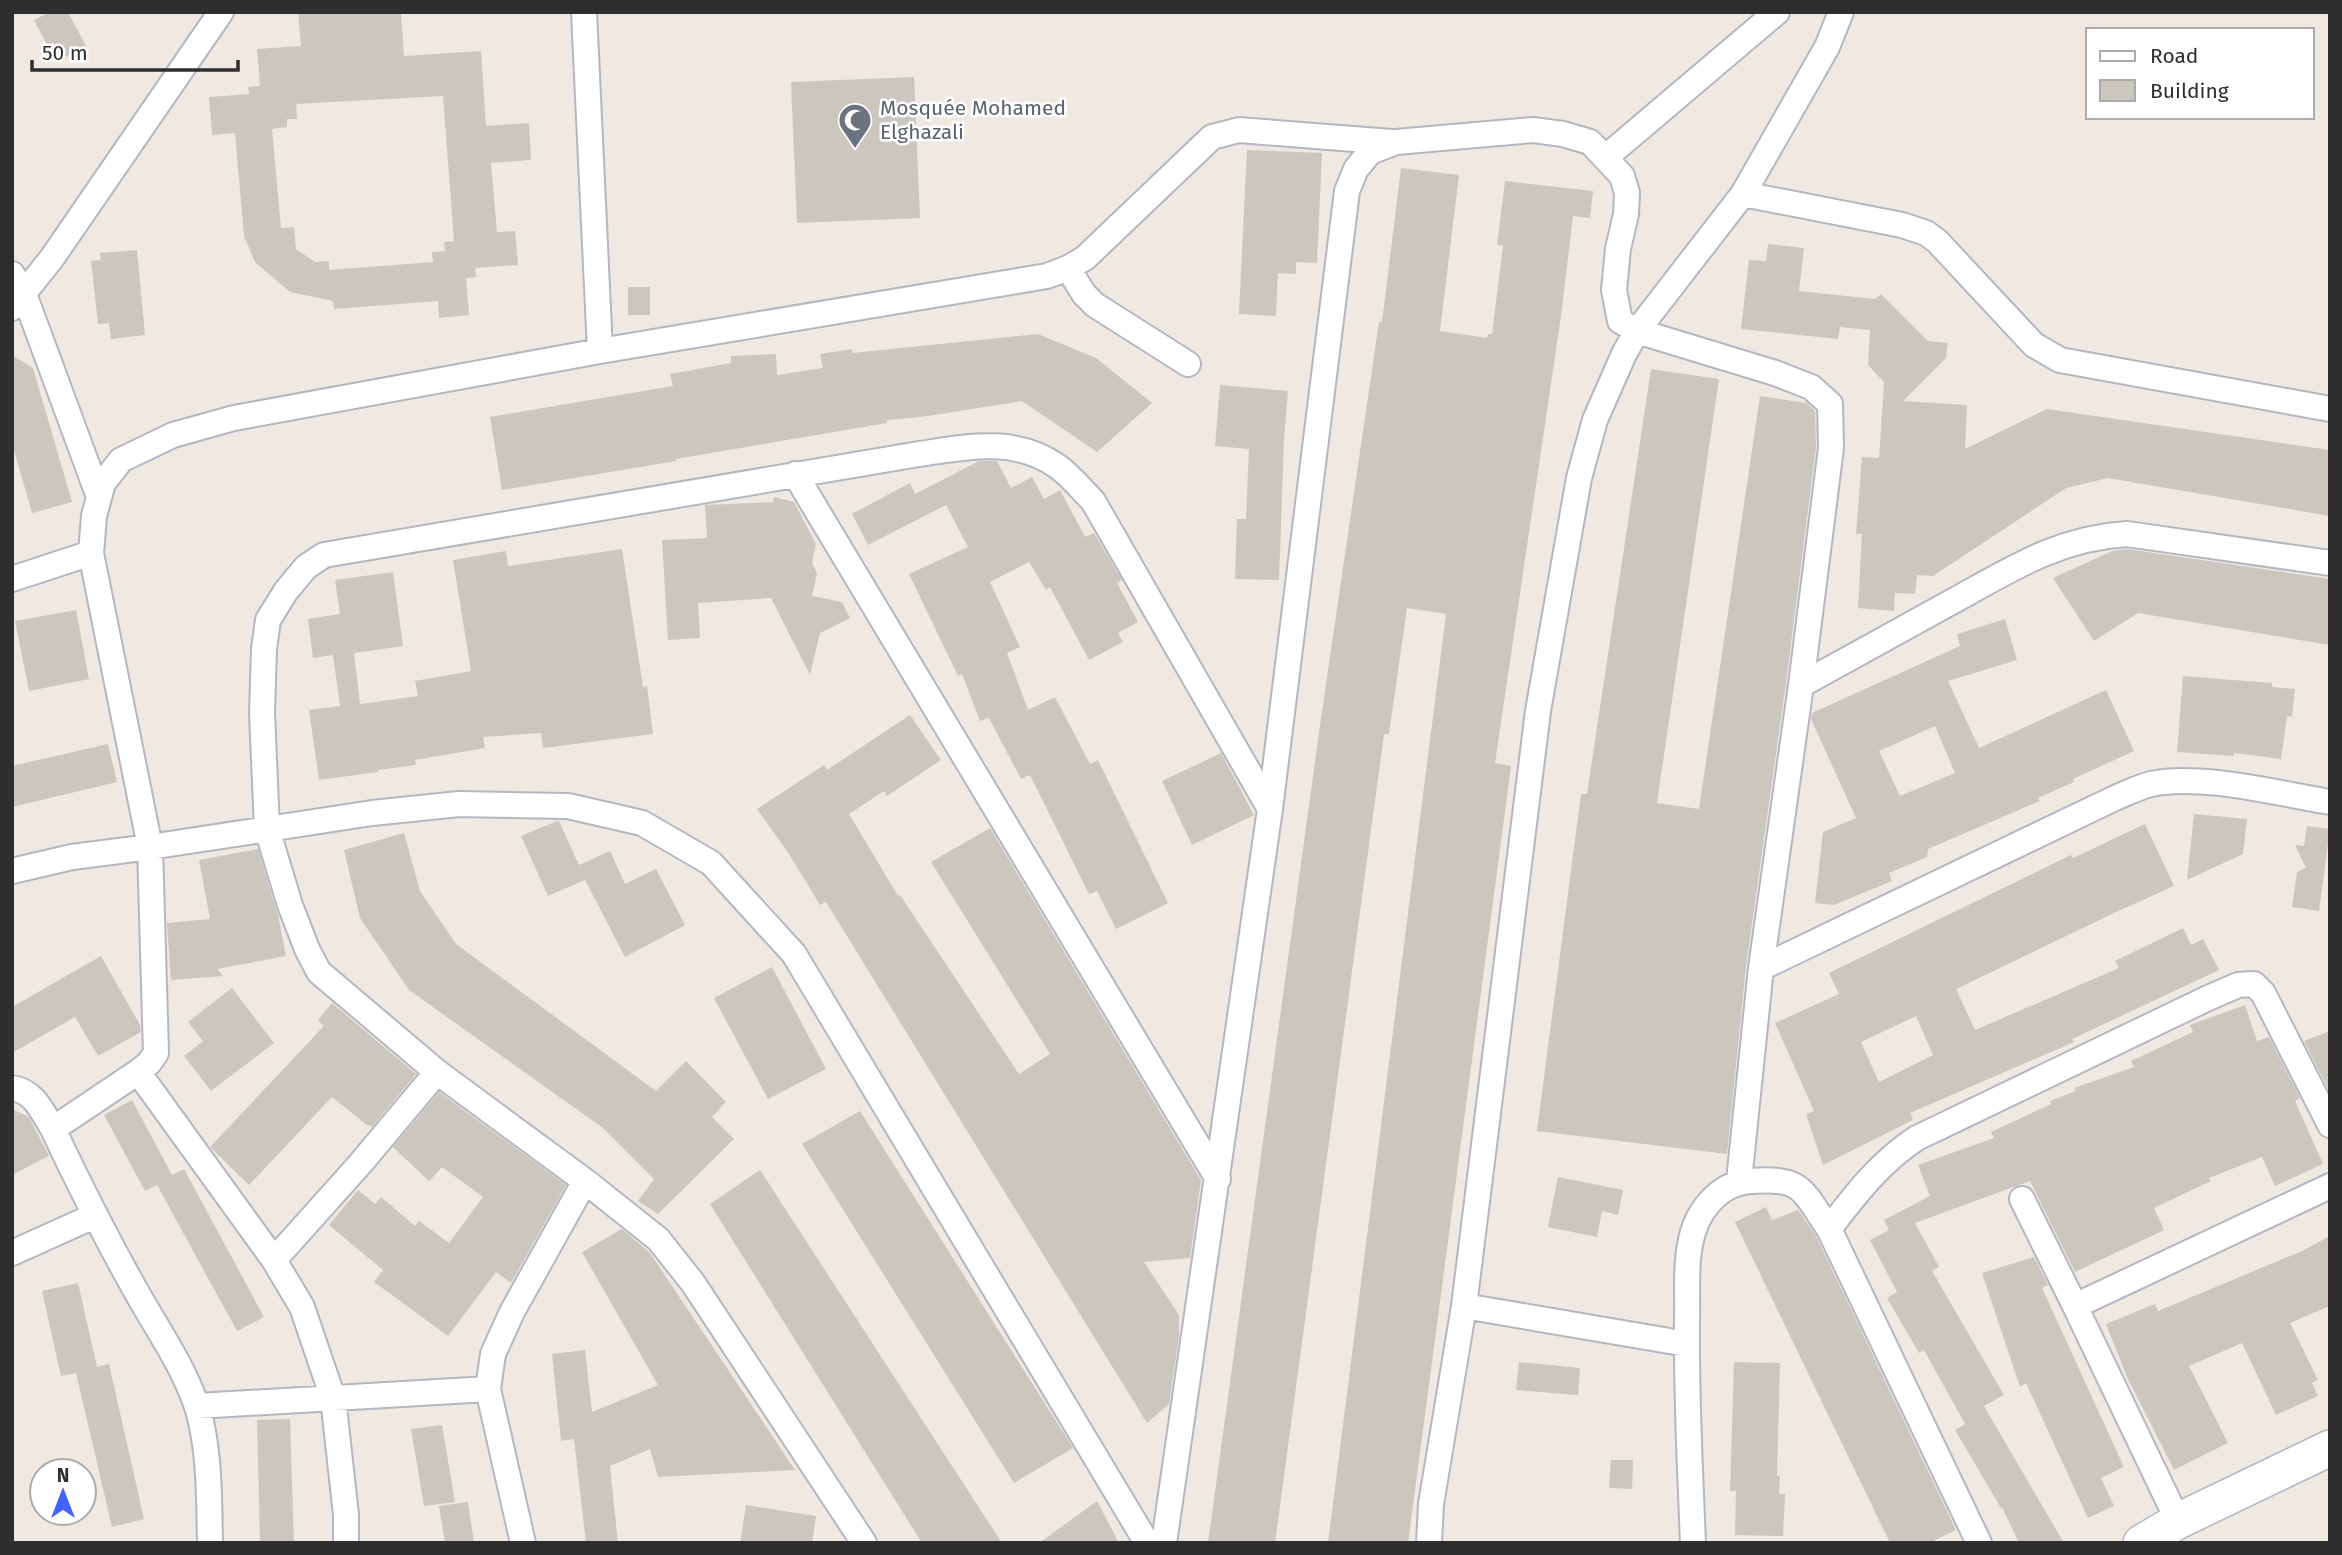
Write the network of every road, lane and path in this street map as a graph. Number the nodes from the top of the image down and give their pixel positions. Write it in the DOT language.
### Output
graph roads {
  1 [pos="220,12"];
  2 [pos="584,12"];
  3 [pos="1777,12"];
  4 [pos="1841,12"];
  5 [pos="1396,142"];
  6 [pos="1606,157"];
  7 [pos="1743,194"];
  8 [pos="1068,268"];
  9 [pos="16,292"];
  10 [pos="1637,331"];
  11 [pos="600,351"];
  12 [pos="1188,364"];
  13 [pos="2330,409"];
  14 [pos="795,474"];
  15 [pos="99,497"];
  16 [pos="91,553"];
  17 [pos="2330,563"];
  18 [pos="12,579"];
  19 [pos="1801,685"];
  20 [pos="2330,802"];
  21 [pos="1269,809"];
  22 [pos="267,830"];
  23 [pos="150,847"];
  24 [pos="12,871"];
  25 [pos="1760,968"];
  26 [pos="138,1072"];
  27 [pos="438,1072"];
  28 [pos="12,1088"];
  29 [pos="2330,1125"];
  30 [pos="53,1129"];
  31 [pos="1218,1179"];
  32 [pos="585,1181"];
  33 [pos="1739,1181"];
  34 [pos="2330,1186"];
  35 [pos="2022,1199"];
  36 [pos="94,1216"];
  37 [pos="1829,1229"];
  38 [pos="12,1253"];
  39 [pos="274,1260"];
  40 [pos="2075,1306"];
  41 [pos="1464,1307"];
  42 [pos="1687,1344"];
  43 [pos="488,1389"];
  44 [pos="334,1398"];
  45 [pos="197,1406"];
  46 [pos="2330,1448"];
  47 [pos="2178,1521"];
  48 [pos="210,1543"];
  49 [pos="346,1543"];
  50 [pos="523,1543"];
  51 [pos="864,1543"];
  52 [pos="1147,1543"];
  53 [pos="1164,1543"];
  54 [pos="1429,1543"];
  55 [pos="1693,1543"];
  56 [pos="1979,1543"];
  57 [pos="2141,1543"];
  1 -- 9 [label="street"];
  2 -- 11 [label="street"];
  3 -- 6 [label="street"];
  4 -- 7 [label="street"];
  5 -- 6 [label="street"];
  5 -- 8 [label="street"];
  5 -- 21 [label="street"];
  6 -- 10 [label="street"];
  7 -- 10 [label="street"];
  7 -- 13 [label="street"];
  8 -- 11 [label="street"];
  8 -- 12 [label="street"];
  9 -- 15 [label="street"];
  10 -- 19 [label="street"];
  10 -- 41 [label="street"];
  11 -- 15 [label="street"];
  14 -- 21 [label="street"];
  14 -- 22 [label="street"];
  14 -- 31 [label="street"];
  15 -- 16 [label="street"];
  16 -- 18 [label="street"];
  16 -- 23 [label="street"];
  17 -- 19 [label="street"];
  19 -- 25 [label="street"];
  20 -- 25 [label="street"];
  21 -- 31 [label="street"];
  22 -- 23 [label="street"];
  22 -- 27 [label="street"];
  22 -- 52 [label="street"];
  23 -- 24 [label="street"];
  23 -- 26 [label="street"];
  25 -- 33 [label="street"];
  26 -- 30 [label="street"];
  26 -- 39 [label="street"];
  27 -- 32 [label="street"];
  27 -- 39 [label="street"];
  28 -- 30 [label="street"];
  29 -- 37 [label="street"];
  30 -- 36 [label="street"];
  31 -- 53 [label="street"];
  32 -- 43 [label="street"];
  32 -- 51 [label="street"];
  33 -- 37 [label="street"];
  33 -- 42 [label="street"];
  34 -- 40 [label="street"];
  35 -- 40 [label="street"];
  36 -- 38 [label="street"];
  36 -- 45 [label="street"];
  37 -- 56 [label="street"];
  39 -- 44 [label="street"];
  40 -- 47 [label="street"];
  41 -- 42 [label="street"];
  41 -- 54 [label="street"];
  42 -- 55 [label="street"];
  43 -- 44 [label="street"];
  43 -- 50 [label="street"];
  44 -- 45 [label="street"];
  44 -- 49 [label="street"];
  45 -- 48 [label="street"];
  46 -- 47 [label="main road"];
  47 -- 57 [label="main road"];
}
